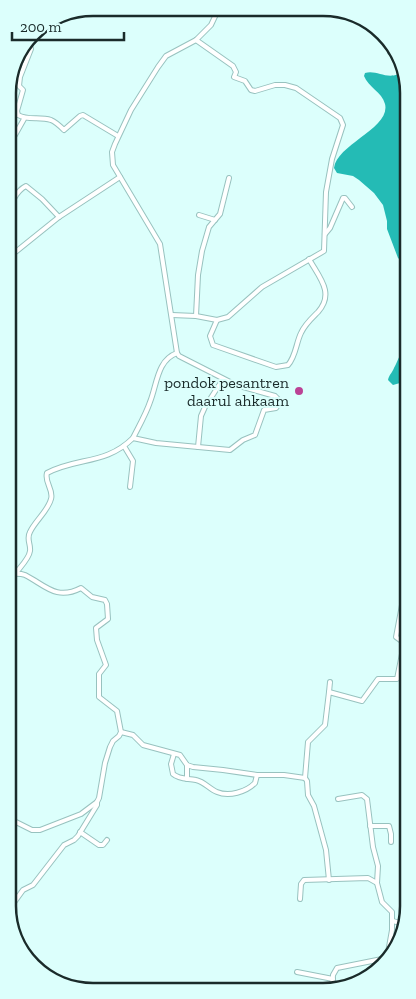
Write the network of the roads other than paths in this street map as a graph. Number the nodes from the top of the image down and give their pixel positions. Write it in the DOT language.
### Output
graph roads {
  1 [pos="215,16"];
  2 [pos="196,40"];
  3 [pos="30,48"];
  4 [pos="24,119"];
  5 [pos="16,133"];
  6 [pos="118,136"];
  7 [pos="120,177"];
  8 [pos="229,178"];
  9 [pos="16,194"];
  10 [pos="352,207"];
  11 [pos="199,215"];
  12 [pos="59,217"];
  13 [pos="216,220"];
  14 [pos="325,234"];
  15 [pos="16,252"];
  16 [pos="309,259"];
  17 [pos="172,315"];
  18 [pos="196,316"];
  19 [pos="217,320"];
  20 [pos="177,353"];
  21 [pos="223,379"];
  22 [pos="133,438"];
  23 [pos="124,446"];
  24 [pos="198,448"];
  25 [pos="130,487"];
  26 [pos="16,573"];
  27 [pos="16,574"];
  28 [pos="400,616"];
  29 [pos="400,640"];
  30 [pos="400,671"];
  31 [pos="330,682"];
  32 [pos="329,692"];
  33 [pos="121,732"];
  34 [pos="174,754"];
  35 [pos="187,765"];
  36 [pos="257,775"];
  37 [pos="305,778"];
  38 [pos="187,779"];
  39 [pos="338,799"];
  40 [pos="97,802"];
  41 [pos="16,822"];
  42 [pos="370,826"];
  43 [pos="80,832"];
  44 [pos="107,840"];
  45 [pos="391,842"];
  46 [pos="328,880"];
  47 [pos="377,883"];
  48 [pos="300,899"];
  49 [pos="16,900"];
  50 [pos="393,921"];
  51 [pos="398,922"];
  52 [pos="389,945"];
  53 [pos="378,960"];
  54 [pos="297,972"];
  55 [pos="333,979"];
  56 [pos="333,982"];
  1 -- 2 [label="street"];
  2 -- 6 [label="street"];
  2 -- 14 [label="street"];
  3 -- 4 [label="street"];
  4 -- 5 [label="street"];
  4 -- 6 [label="street"];
  6 -- 7 [label="street"];
  7 -- 12 [label="street"];
  7 -- 17 [label="street"];
  8 -- 13 [label="street"];
  9 -- 12 [label="street"];
  10 -- 14 [label="street"];
  11 -- 13 [label="street"];
  12 -- 15 [label="street"];
  13 -- 18 [label="street"];
  14 -- 16 [label="street"];
  16 -- 19 [label="street"];
  16 -- 19 [label="street"];
  17 -- 18 [label="street"];
  17 -- 20 [label="street"];
  18 -- 19 [label="street"];
  20 -- 21 [label="street"];
  20 -- 22 [label="street"];
  21 -- 24 [label="street"];
  21 -- 24 [label="street"];
  22 -- 23 [label="street"];
  22 -- 24 [label="street"];
  23 -- 25 [label="street"];
  23 -- 26 [label="street"];
  27 -- 33 [label="street"];
  28 -- 29 [label="street"];
  30 -- 32 [label="street"];
  31 -- 32 [label="street"];
  32 -- 37 [label="street"];
  33 -- 34 [label="street"];
  33 -- 40 [label="street"];
  34 -- 35 [label="street"];
  34 -- 38 [label="street"];
  35 -- 36 [label="street"];
  35 -- 38 [label="street"];
  36 -- 37 [label="street"];
  36 -- 38 [label="street"];
  37 -- 46 [label="street"];
  39 -- 42 [label="street"];
  40 -- 41 [label="street"];
  40 -- 43 [label="street"];
  42 -- 45 [label="street"];
  42 -- 47 [label="street"];
  43 -- 44 [label="street"];
  43 -- 49 [label="street"];
  46 -- 47 [label="street"];
  46 -- 48 [label="street"];
  47 -- 50 [label="street"];
  50 -- 51 [label="street"];
  50 -- 52 [label="street"];
  53 -- 55 [label="street"];
  54 -- 55 [label="street"];
  55 -- 56 [label="street"];
}
